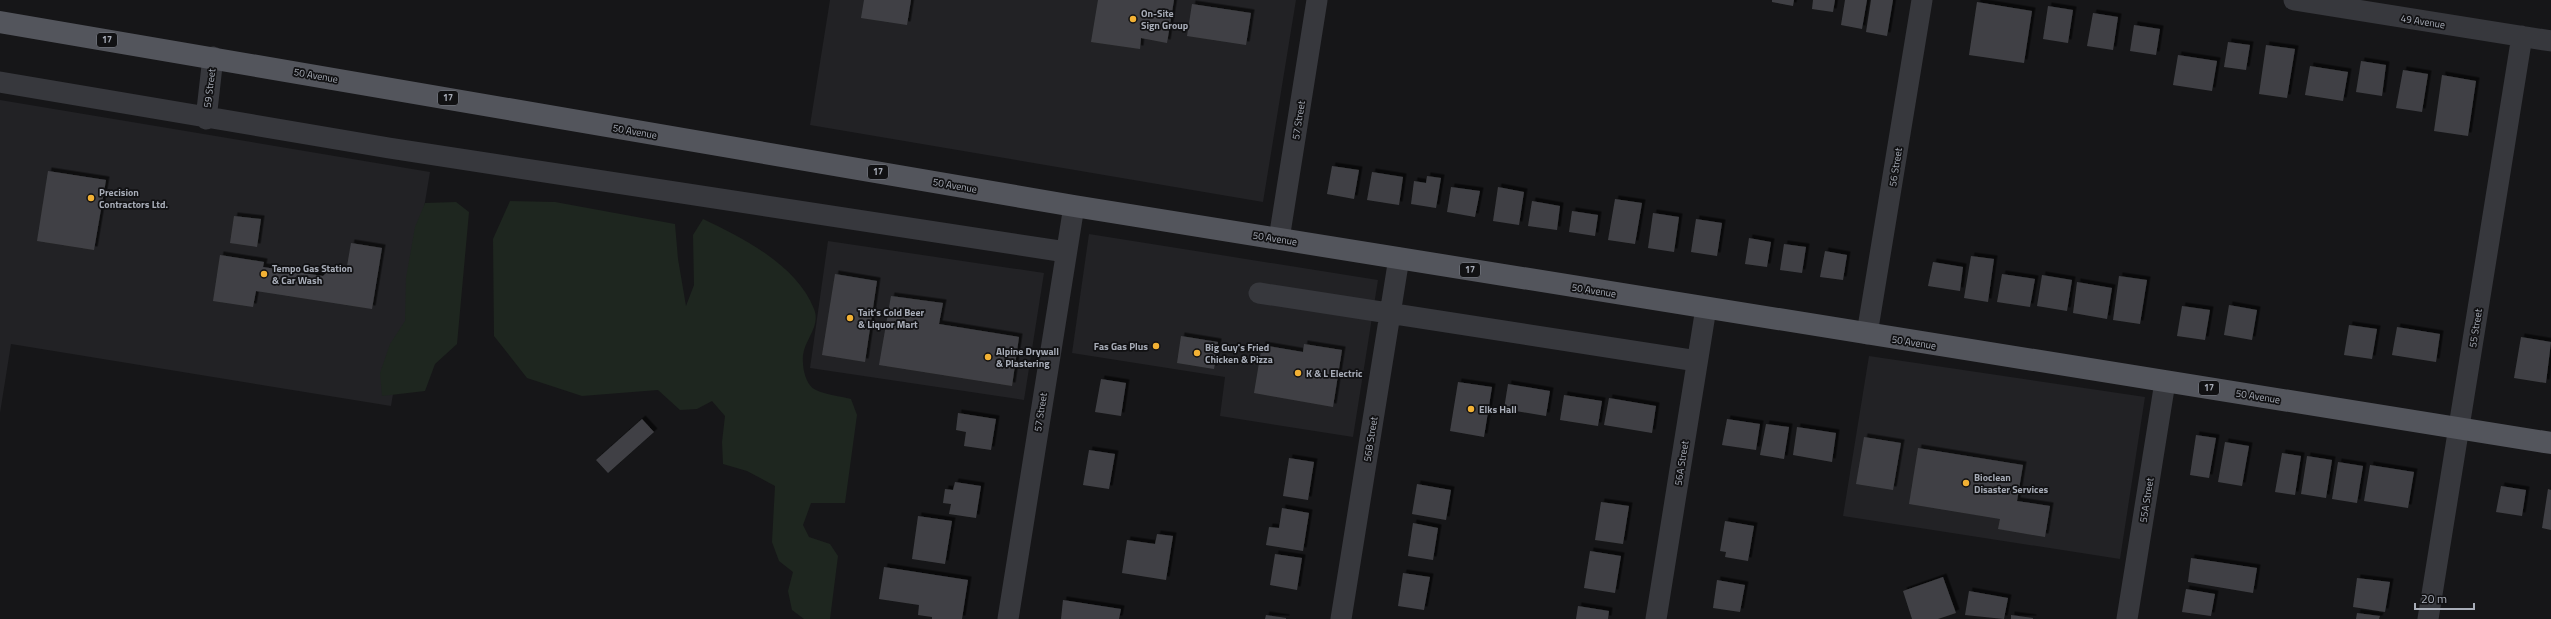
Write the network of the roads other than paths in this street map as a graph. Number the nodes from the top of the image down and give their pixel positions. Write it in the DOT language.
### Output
graph roads {
  1 [pos="1317,0"];
  2 [pos="1922,0"];
  3 [pos="2294,0"];
  4 [pos="0,22"];
  5 [pos="2522,36"];
  6 [pos="2551,41"];
  7 [pos="213,57"];
  8 [pos="0,82"];
  9 [pos="206,119"];
  10 [pos="1074,206"];
  11 [pos="1279,239"];
  12 [pos="1066,252"];
  13 [pos="1399,258"];
  14 [pos="1258,293"];
  15 [pos="1706,308"];
  16 [pos="1390,312"];
  17 [pos="1867,334"];
  18 [pos="1697,361"];
  19 [pos="2165,382"];
  20 [pos="2459,428"];
  21 [pos="2551,443"];
  22 [pos="1008,619"];
  23 [pos="1340,619"];
  24 [pos="1656,619"];
  25 [pos="2128,619"];
  26 [pos="2428,619"];
  1 -- 11 [label="street, 57 Street"];
  2 -- 17 [label="street, 56 Street"];
  3 -- 5 [label="street, 49 Avenue"];
  4 -- 7 [label="main road, 50 Avenue / 17"];
  5 -- 6 [label="street, 49 Avenue"];
  5 -- 20 [label="street, 55 Street"];
  7 -- 9 [label="street, 59 Street"];
  7 -- 10 [label="main road, 50 Avenue / 17"];
  8 -- 9 [label="street"];
  9 -- 12 [label="street"];
  10 -- 11 [label="main road, 50 Avenue / 17"];
  10 -- 12 [label="street, 57 Street"];
  11 -- 13 [label="main road, 50 Avenue / 17"];
  12 -- 22 [label="street, 57 Street"];
  13 -- 15 [label="main road, 50 Avenue / 17"];
  13 -- 16 [label="street, 56B Street"];
  14 -- 16 [label="street"];
  15 -- 17 [label="main road, 50 Avenue / 17"];
  15 -- 18 [label="street, 56A Street"];
  16 -- 18 [label="street"];
  16 -- 23 [label="street, 56B Street"];
  17 -- 19 [label="main road, 50 Avenue / 17"];
  18 -- 24 [label="street, 56A Street"];
  19 -- 20 [label="main road, 50 Avenue / 17"];
  19 -- 25 [label="street, 55A Street"];
  20 -- 21 [label="main road, 50 Avenue / 17"];
  20 -- 26 [label="street, 55 Street"];
}
